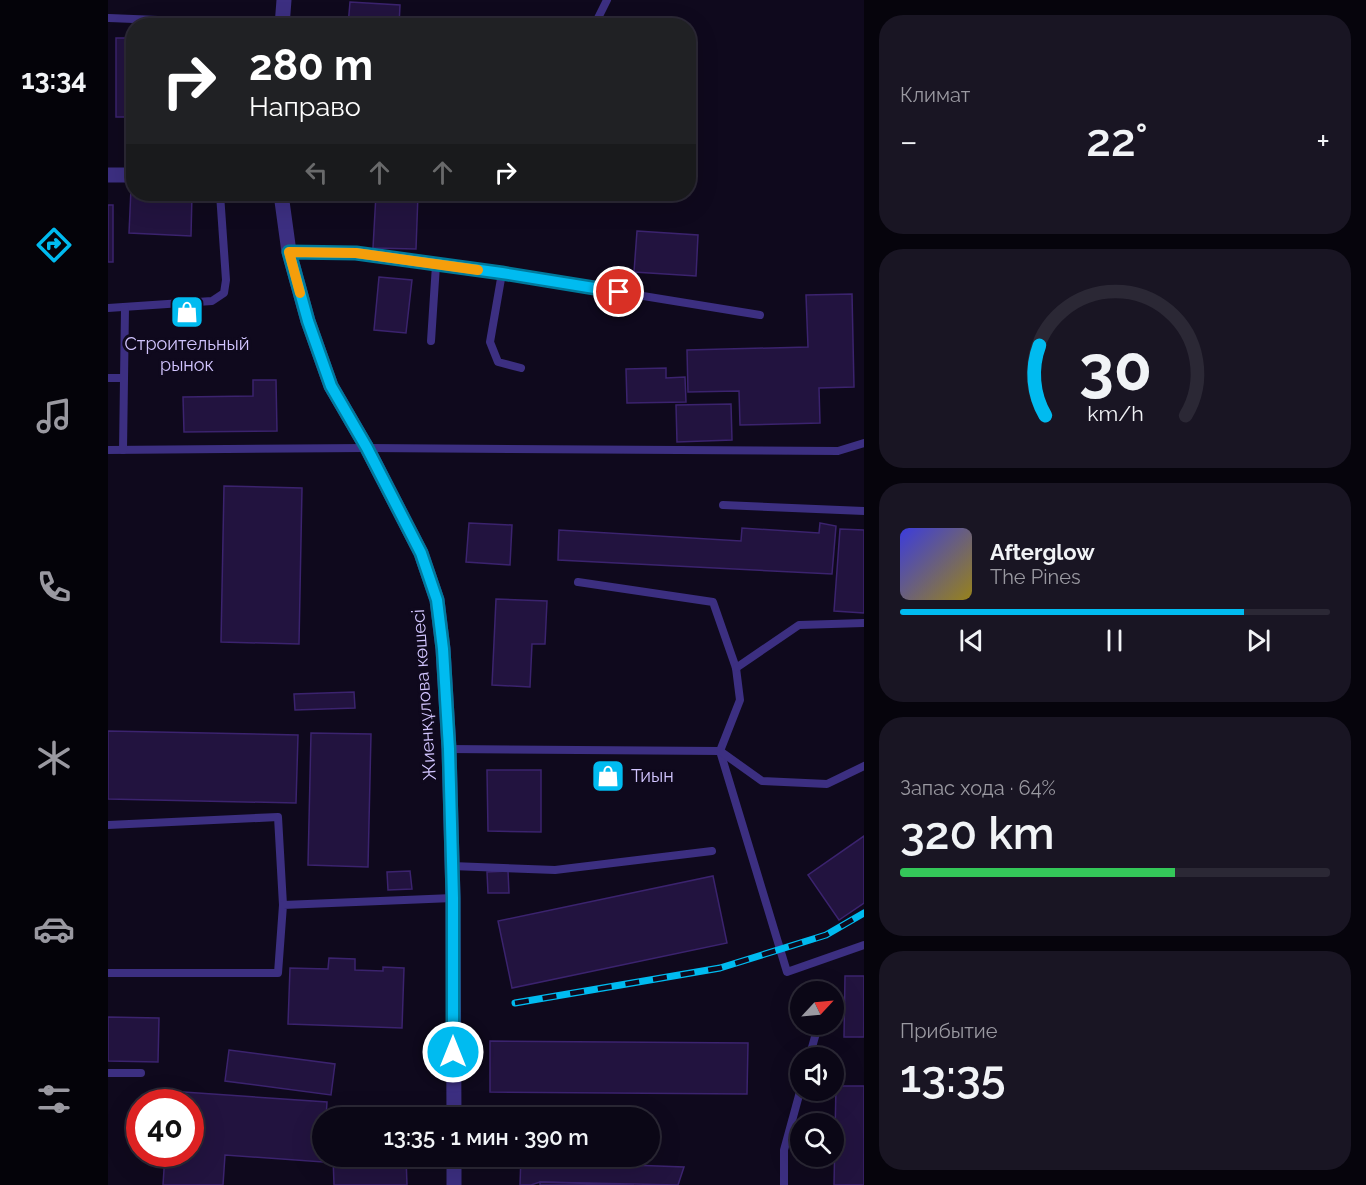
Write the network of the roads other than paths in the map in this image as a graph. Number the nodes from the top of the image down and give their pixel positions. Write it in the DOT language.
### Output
graph roads {
  1 [pos="284,0"];
  2 [pos="607,0"];
  3 [pos="109,18"];
  4 [pos="283,18"];
  5 [pos="598,18"];
  6 [pos="126,19"];
  7 [pos="108,175"];
  8 [pos="126,175"];
  9 [pos="220,201"];
  10 [pos="282,201"];
  11 [pos="289,252"];
  12 [pos="436,265"];
  13 [pos="502,273"];
  14 [pos="108,308"];
  15 [pos="125,308"];
  16 [pos="760,315"];
  17 [pos="431,341"];
  18 [pos="521,368"];
  19 [pos="108,378"];
  20 [pos="124,378"];
  21 [pos="864,442"];
  22 [pos="367,448"];
  23 [pos="108,450"];
  24 [pos="123,450"];
  25 [pos="723,505"];
  26 [pos="864,511"];
  27 [pos="578,582"];
  28 [pos="864,623"];
  29 [pos="736,668"];
  30 [pos="449,749"];
  31 [pos="720,751"];
  32 [pos="864,766"];
  33 [pos="108,825"];
  34 [pos="712,851"];
  35 [pos="452,866"];
  36 [pos="453,898"];
  37 [pos="283,906"];
  38 [pos="864,945"];
  39 [pos="108,973"];
  40 [pos="108,1074"];
  41 [pos="141,1074"];
  42 [pos="797,1101"];
  43 [pos="454,1107"];
  44 [pos="454,1167"];
  45 [pos="454,1185"];
  46 [pos="784,1185"];
  1 -- 4 [label="street"];
  2 -- 5 [label="lane"];
  3 -- 6 [label="lane"];
  7 -- 8 [label="street"];
  9 -- 15 [label="lane"];
  10 -- 11 [label="street, Жиенқұлова көшесі"];
  11 -- 12 [label="lane"];
  11 -- 22 [label="street, Жиенқұлова көшесі"];
  12 -- 13 [label="lane"];
  12 -- 17 [label="lane"];
  13 -- 16 [label="lane"];
  13 -- 18 [label="lane"];
  14 -- 15 [label="lane"];
  15 -- 20 [label="lane"];
  19 -- 20 [label="lane"];
  20 -- 24 [label="lane"];
  21 -- 22 [label="lane"];
  22 -- 24 [label="lane"];
  22 -- 30 [label="street, Жиенқұлова көшесі"];
  23 -- 24 [label="lane"];
  25 -- 26 [label="lane"];
  27 -- 29 [label="lane"];
  28 -- 29 [label="lane"];
  29 -- 31 [label="lane"];
  30 -- 31 [label="lane"];
  30 -- 35 [label="street, Жиенқұлова көшесі"];
  31 -- 32 [label="lane"];
  31 -- 38 [label="lane"];
  33 -- 37 [label="lane"];
  34 -- 35 [label="lane"];
  35 -- 36 [label="street, Жиенқұлова көшесі"];
  36 -- 37 [label="lane"];
  36 -- 43 [label="street, Жиенқұлова көшесі"];
  37 -- 39 [label="lane"];
  40 -- 41 [label="lane"];
  42 -- 46 [label="lane"];
  44 -- 45 [label="street"];
}
